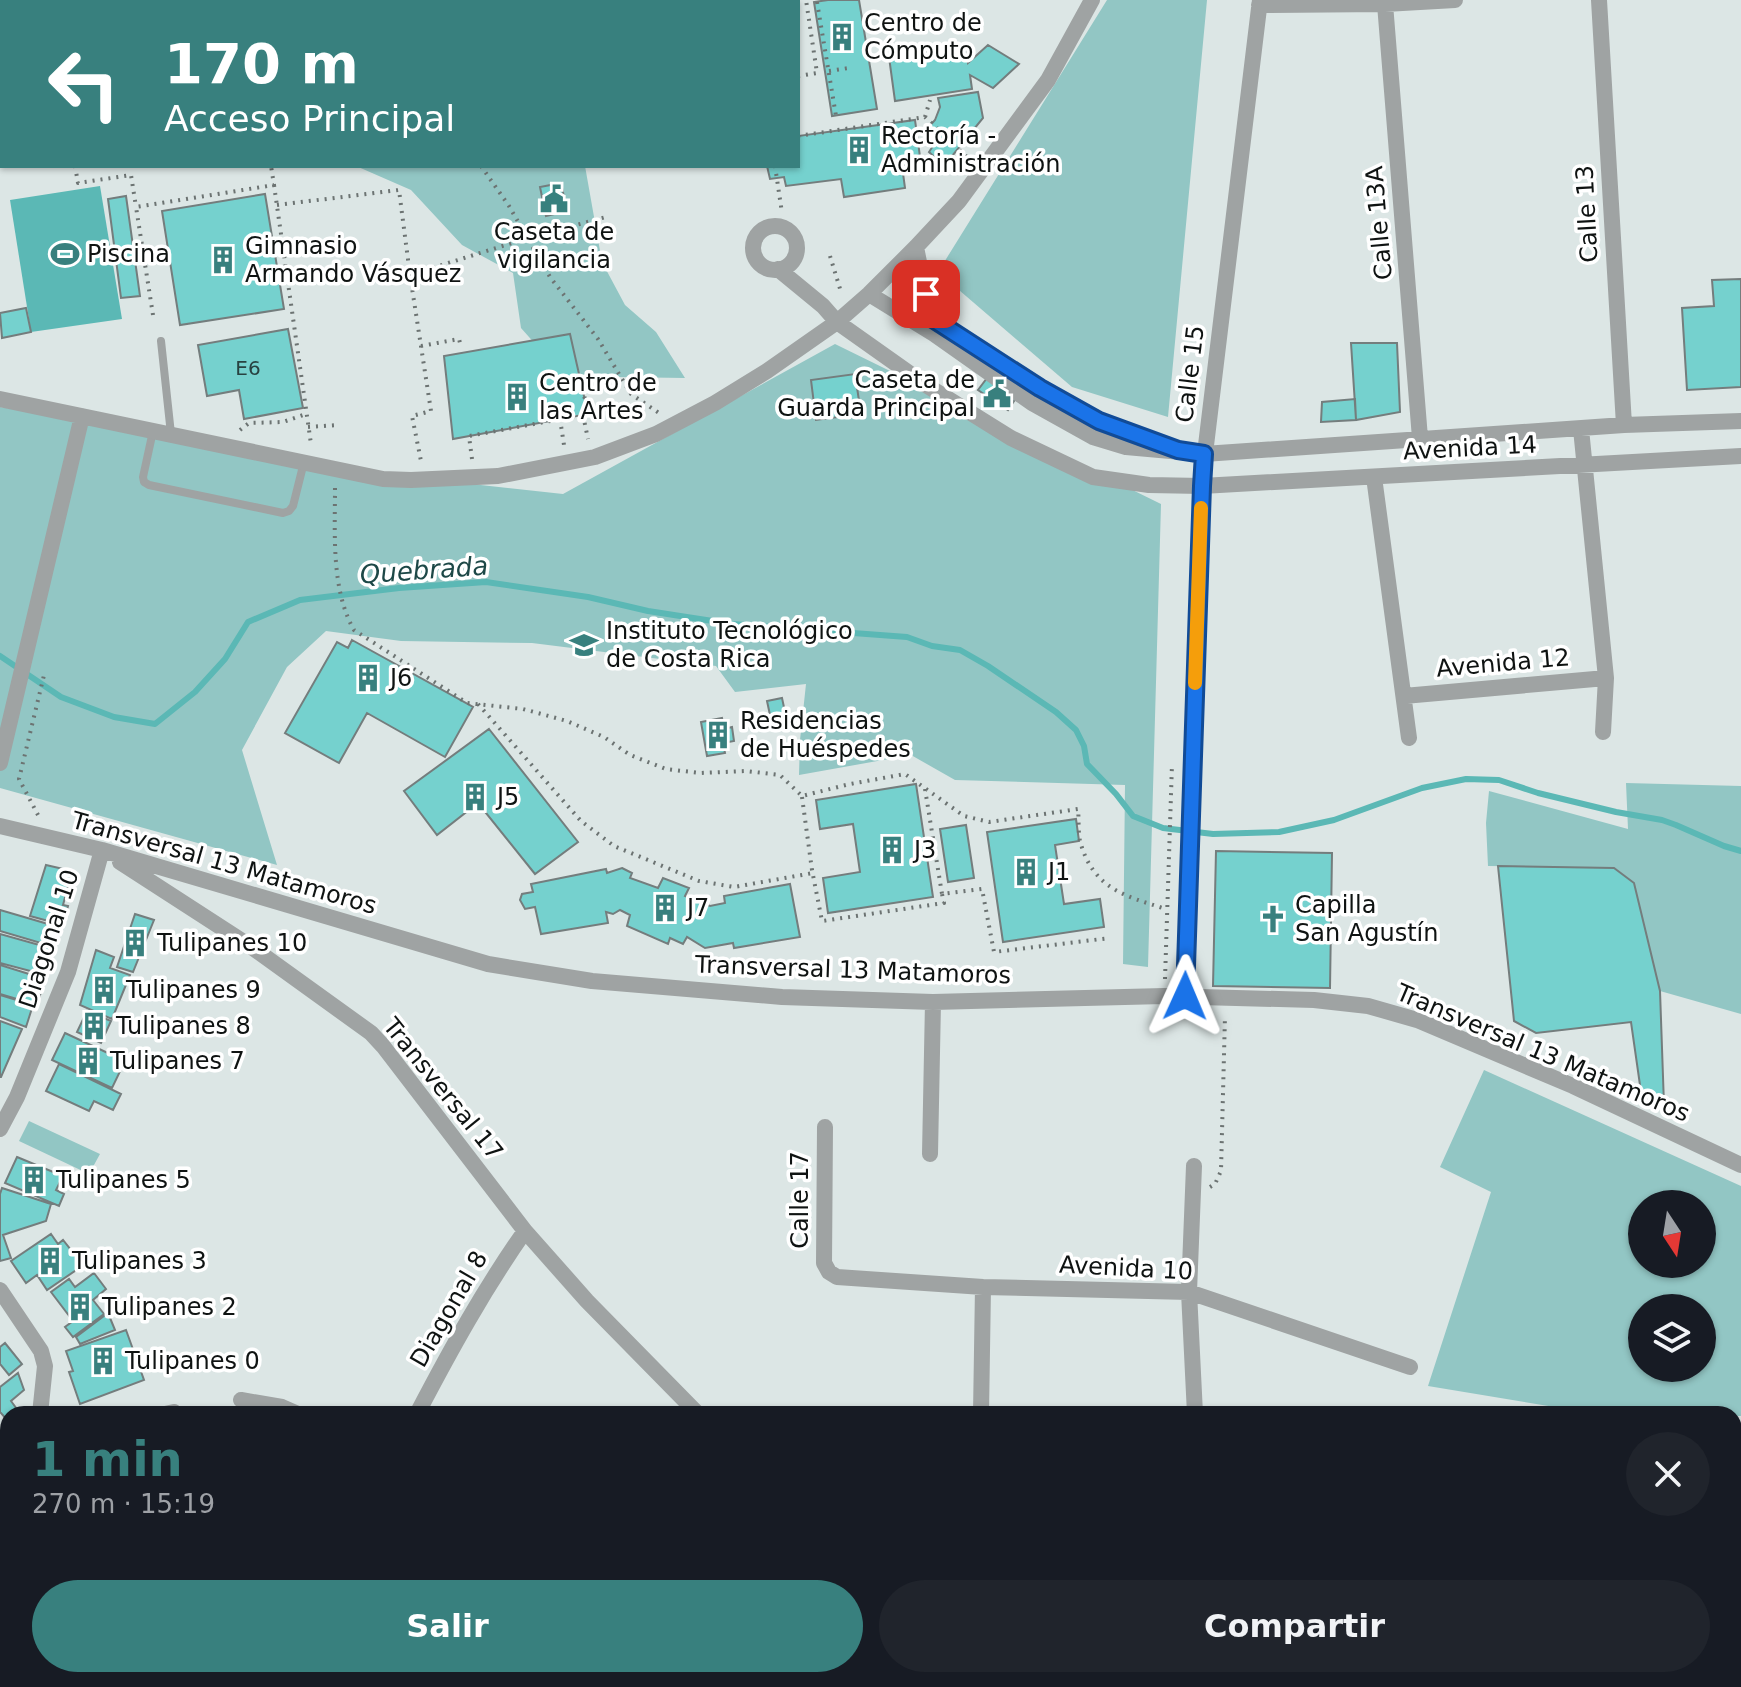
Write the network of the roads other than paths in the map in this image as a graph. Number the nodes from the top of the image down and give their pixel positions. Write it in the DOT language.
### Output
graph roads {
  1 [pos="1092,0"];
  2 [pos="1455,0"];
  3 [pos="1599,0"];
  4 [pos="1260,3"];
  5 [pos="1385,4"];
  6 [pos="916,247"];
  7 [pos="778,269"];
  8 [pos="869,294"];
  9 [pos="837,322"];
  10 [pos="161,341"];
  11 [pos="0,399"];
  12 [pos="82,416"];
  13 [pos="1741,421"];
  14 [pos="1624,425"];
  15 [pos="1581,429"];
  16 [pos="153,431"];
  17 [pos="171,435"];
  18 [pos="1420,438"];
  19 [pos="1178,450"];
  20 [pos="1204,454"];
  21 [pos="1741,456"];
  22 [pos="308,457"];
  23 [pos="1584,466"];
  24 [pos="1374,477"];
  25 [pos="1202,486"];
  26 [pos="1606,678"];
  27 [pos="1404,696"];
  28 [pos="1603,732"];
  29 [pos="1409,738"];
  30 [pos="0,763"];
  31 [pos="0,826"];
  32 [pos="102,850"];
  33 [pos="1185,996"];
  34 [pos="933,1002"];
  35 [pos="825,1127"];
  36 [pos="0,1129"];
  37 [pos="930,1154"];
  38 [pos="1741,1165"];
  39 [pos="1194,1166"];
  40 [pos="525,1231"];
  41 [pos="829,1272"];
  42 [pos="983,1287"];
  43 [pos="0,1290"];
  44 [pos="1189,1292"];
  45 [pos="1410,1367"];
  46 [pos="241,1400"];
  47 [pos="41,1406"];
  48 [pos="276,1406"];
  49 [pos="421,1406"];
  50 [pos="690,1406"];
  51 [pos="981,1406"];
  52 [pos="1195,1406"];
  1 -- 6 [label="street"];
  2 -- 5 [label="street"];
  3 -- 14 [label="street, Calle 13"];
  4 -- 5 [label="street"];
  4 -- 20 [label="street, Calle 15"];
  5 -- 18 [label="street, Calle 13A"];
  6 -- 8 [label="street"];
  6 -- 19 [label="street"];
  7 -- 9 [label="street, Avenida 14"];
  8 -- 9 [label="street"];
  8 -- 19 [label="street"];
  9 -- 22 [label="street"];
  9 -- 25 [label="street, Avenida 14"];
  10 -- 17 [label="lane"];
  11 -- 12 [label="street"];
  12 -- 16 [label="street"];
  12 -- 30 [label="street"];
  13 -- 14 [label="street, Avenida 14"];
  14 -- 15 [label="street, Avenida 14"];
  15 -- 18 [label="street, Avenida 14"];
  15 -- 23 [label="street"];
  16 -- 17 [label="street"];
  16 -- 22 [label="lane"];
  17 -- 22 [label="street"];
  18 -- 20 [label="street, Avenida 14"];
  19 -- 20 [label="street, Avenida 14"];
  20 -- 25 [label="street, Calle 15"];
  21 -- 23 [label="street, Avenida 14"];
  23 -- 24 [label="street, Avenida 14"];
  23 -- 26 [label="street"];
  24 -- 25 [label="street, Avenida 14"];
  24 -- 27 [label="street"];
  25 -- 33 [label="street, Calle 15"];
  26 -- 27 [label="street, Avenida 12"];
  26 -- 28 [label="street"];
  27 -- 29 [label="street"];
  31 -- 32 [label="street, Transversal 13 Matamoros"];
  32 -- 34 [label="street, Transversal 13 Matamoros"];
  32 -- 36 [label="street, Diagonal 10"];
  32 -- 40 [label="street, Transversal 17"];
  33 -- 34 [label="street, Transversal 13 Matamoros"];
  33 -- 38 [label="street, Transversal 13 Matamoros"];
  34 -- 37 [label="street"];
  35 -- 41 [label="street, Calle 17"];
  39 -- 44 [label="street"];
  40 -- 49 [label="street, Diagonal 8"];
  40 -- 50 [label="street, Transversal 17"];
  41 -- 42 [label="street, Avenida 10"];
  42 -- 44 [label="street, Avenida 10"];
  42 -- 51 [label="street"];
  43 -- 47 [label="street"];
  44 -- 45 [label="street, Avenida 10"];
  44 -- 52 [label="street"];
  46 -- 48 [label="street"];
}
